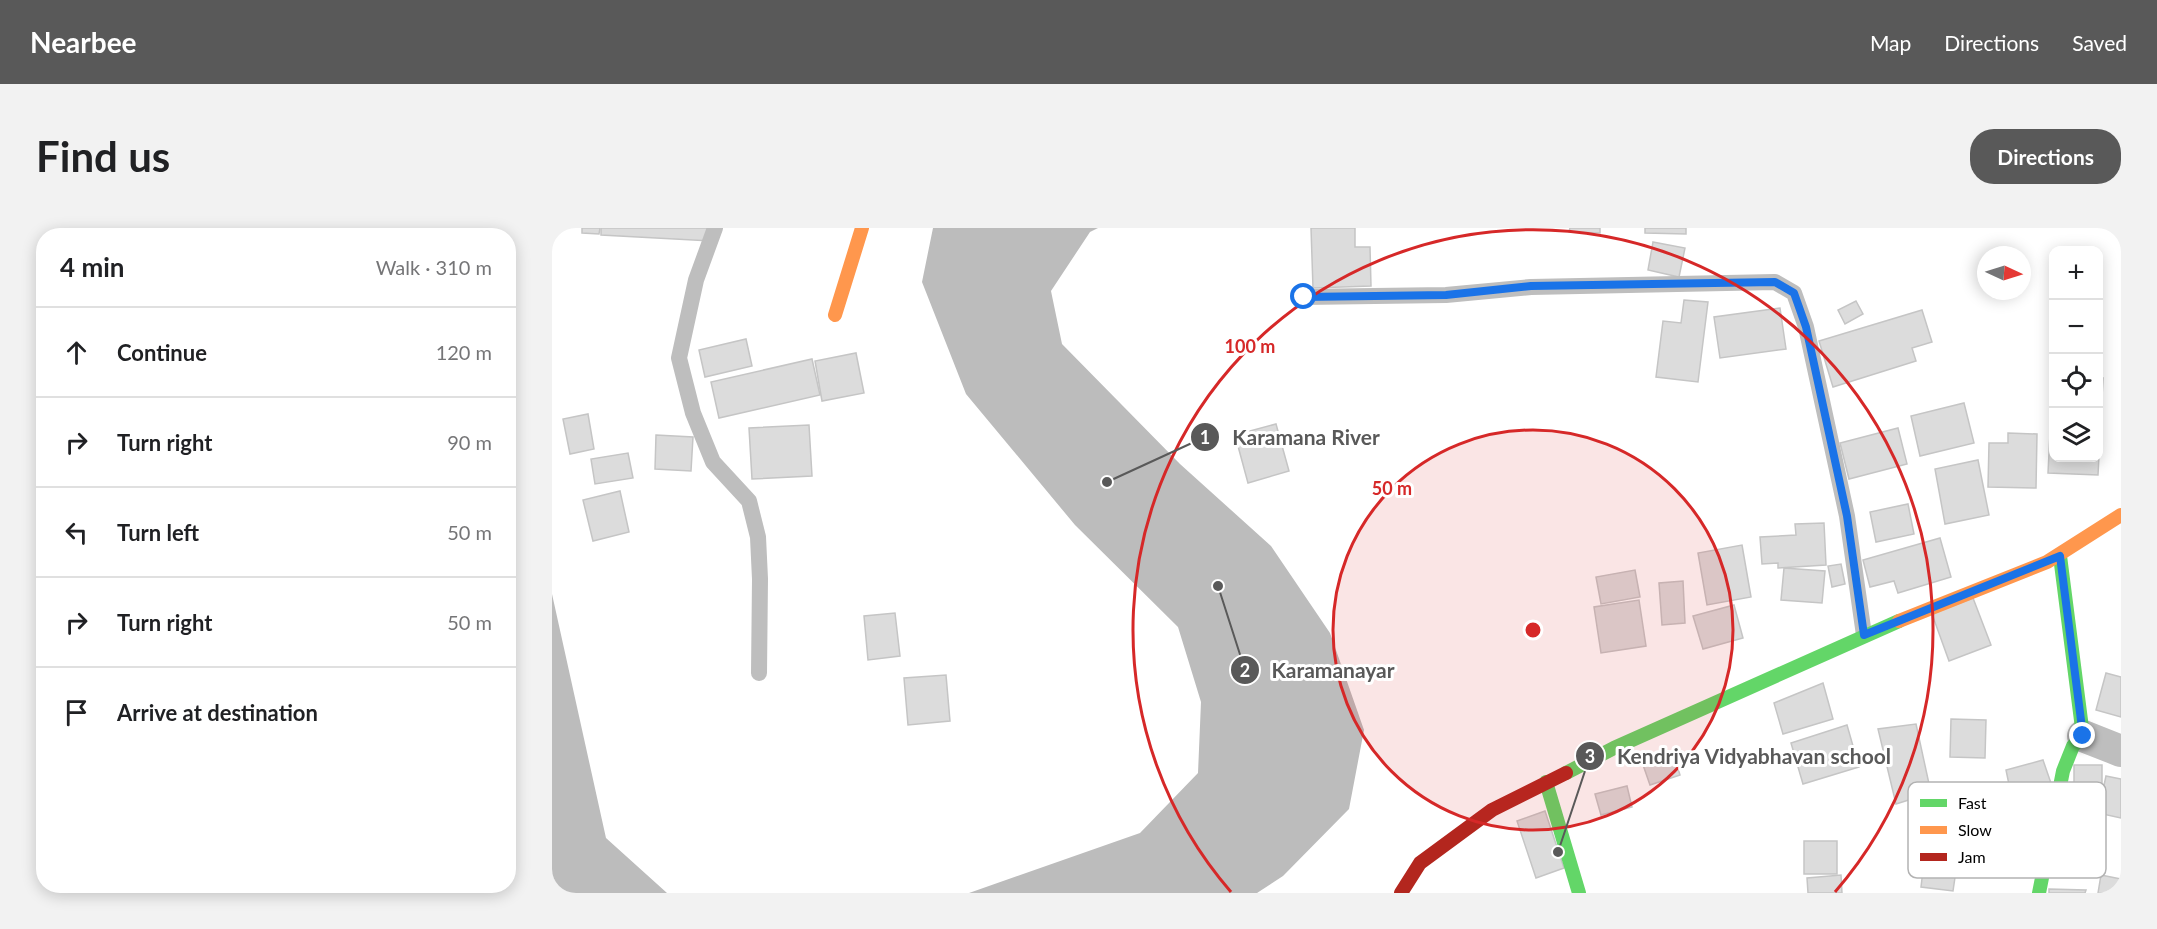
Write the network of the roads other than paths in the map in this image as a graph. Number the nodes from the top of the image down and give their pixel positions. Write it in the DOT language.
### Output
graph roads {
  1 [pos="715,228"];
  2 [pos="862,228"];
  3 [pos="1304,297"];
  4 [pos="835,315"];
  5 [pos="2121,515"];
  6 [pos="2060,556"];
  7 [pos="1864,635"];
  8 [pos="759,673"];
  9 [pos="2083,736"];
  10 [pos="2121,751"];
  11 [pos="1546,782"];
  12 [pos="2061,782"];
  13 [pos="2042,878"];
  14 [pos="1401,893"];
  15 [pos="1579,893"];
  16 [pos="2039,893"];
  1 -- 8 [label="lane"];
  2 -- 4 [label="main road"];
  3 -- 7 [label="lane"];
  5 -- 6 [label="main road"];
  6 -- 7 [label="main road"];
  6 -- 9 [label="main road"];
  7 -- 11 [label="main road"];
  9 -- 10 [label="street"];
  9 -- 12 [label="main road"];
  11 -- 14 [label="main road"];
  11 -- 15 [label="main road"];
  13 -- 16 [label="main road"];
}
